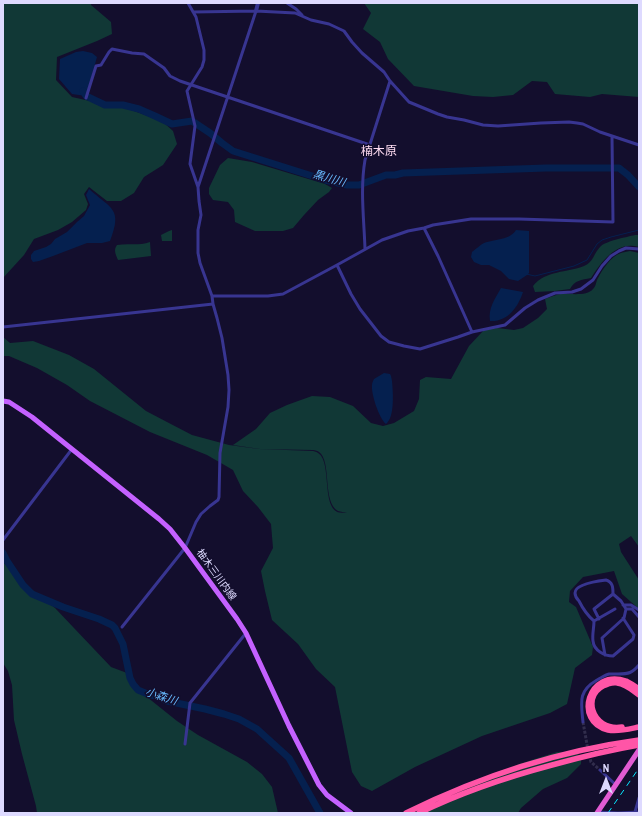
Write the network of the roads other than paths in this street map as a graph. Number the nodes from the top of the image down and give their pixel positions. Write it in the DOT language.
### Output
graph roads {
  1 [pos="188,3"];
  2 [pos="258,3"];
  3 [pos="287,3"];
  4 [pos="256,11"];
  5 [pos="193,12"];
  6 [pos="304,18"];
  7 [pos="390,81"];
  8 [pos="191,84"];
  9 [pos="228,97"];
  10 [pos="86,98"];
  11 [pos="612,136"];
  12 [pos="370,145"];
  13 [pos="639,145"];
  14 [pos="198,187"];
  15 [pos="424,228"];
  16 [pos="365,249"];
  17 [pos="639,249"];
  18 [pos="337,265"];
  19 [pos="212,296"];
  20 [pos="213,304"];
  21 [pos="3,327"];
  22 [pos="472,332"];
  23 [pos="3,401"];
  24 [pos="72,449"];
  25 [pos="3,540"];
  26 [pos="185,548"];
  27 [pos="613,594"];
  28 [pos="623,605"];
  29 [pos="615,609"];
  30 [pos="626,609"];
  31 [pos="639,610"];
  32 [pos="639,617"];
  33 [pos="623,618"];
  34 [pos="599,619"];
  35 [pos="594,621"];
  36 [pos="122,627"];
  37 [pos="246,633"];
  38 [pos="605,655"];
  39 [pos="639,665"];
  40 [pos="639,689"];
  41 [pos="639,695"];
  42 [pos="582,722"];
  43 [pos="639,724"];
  44 [pos="639,727"];
  45 [pos="639,740"];
  46 [pos="185,744"];
  47 [pos="639,746"];
  48 [pos="612,747"];
  49 [pos="639,750"];
  50 [pos="600,770"];
  51 [pos="616,785"];
  52 [pos="639,798"];
  53 [pos="598,812"];
  54 [pos="634,812"];
  55 [pos="639,812"];
  56 [pos="351,813"];
  57 [pos="406,813"];
  58 [pos="419,813"];
  1 -- 5 [label="street"];
  2 -- 4 [label="street"];
  3 -- 6 [label="street"];
  4 -- 5 [label="street"];
  4 -- 6 [label="street"];
  4 -- 9 [label="street"];
  5 -- 8 [label="street"];
  6 -- 7 [label="street"];
  7 -- 11 [label="street"];
  7 -- 12 [label="street"];
  8 -- 9 [label="street"];
  8 -- 10 [label="street"];
  8 -- 14 [label="street"];
  9 -- 12 [label="street"];
  9 -- 14 [label="street"];
  11 -- 13 [label="street"];
  11 -- 15 [label="street"];
  12 -- 16 [label="street"];
  14 -- 19 [label="street"];
  15 -- 16 [label="street"];
  15 -- 22 [label="street"];
  16 -- 18 [label="street"];
  17 -- 22 [label="street"];
  18 -- 19 [label="street"];
  18 -- 22 [label="street"];
  19 -- 20 [label="street"];
  20 -- 21 [label="street"];
  20 -- 26 [label="street"];
  23 -- 24 [label="main road, 柚木三川内線"];
  24 -- 25 [label="street"];
  24 -- 26 [label="main road, 柚木三川内線"];
  26 -- 36 [label="street"];
  26 -- 37 [label="main road, 柚木三川内線"];
  27 -- 28 [label="street"];
  27 -- 34 [label="street"];
  27 -- 35 [label="street"];
  28 -- 30 [label="street"];
  28 -- 31 [label="street"];
  29 -- 34 [label="street"];
  30 -- 32 [label="street"];
  30 -- 33 [label="street"];
  33 -- 38 [label="street"];
  33 -- 38 [label="street"];
  34 -- 35 [label="street"];
  35 -- 38 [label="street"];
  37 -- 46 [label="street"];
  37 -- 56 [label="main road, 柚木三川内線"];
  39 -- 42 [label="street"];
  40 -- 44 [label="highway"];
  41 -- 43 [label="highway"];
  45 -- 48 [label="highway"];
  47 -- 48 [label="highway"];
  48 -- 57 [label="highway"];
  48 -- 58 [label="highway"];
  49 -- 51 [label="highway"];
  50 -- 51 [label="street"];
  51 -- 53 [label="highway"];
  52 -- 54 [label="street"];
  53 -- 54 [label="street"];
  54 -- 55 [label="street"];
}
